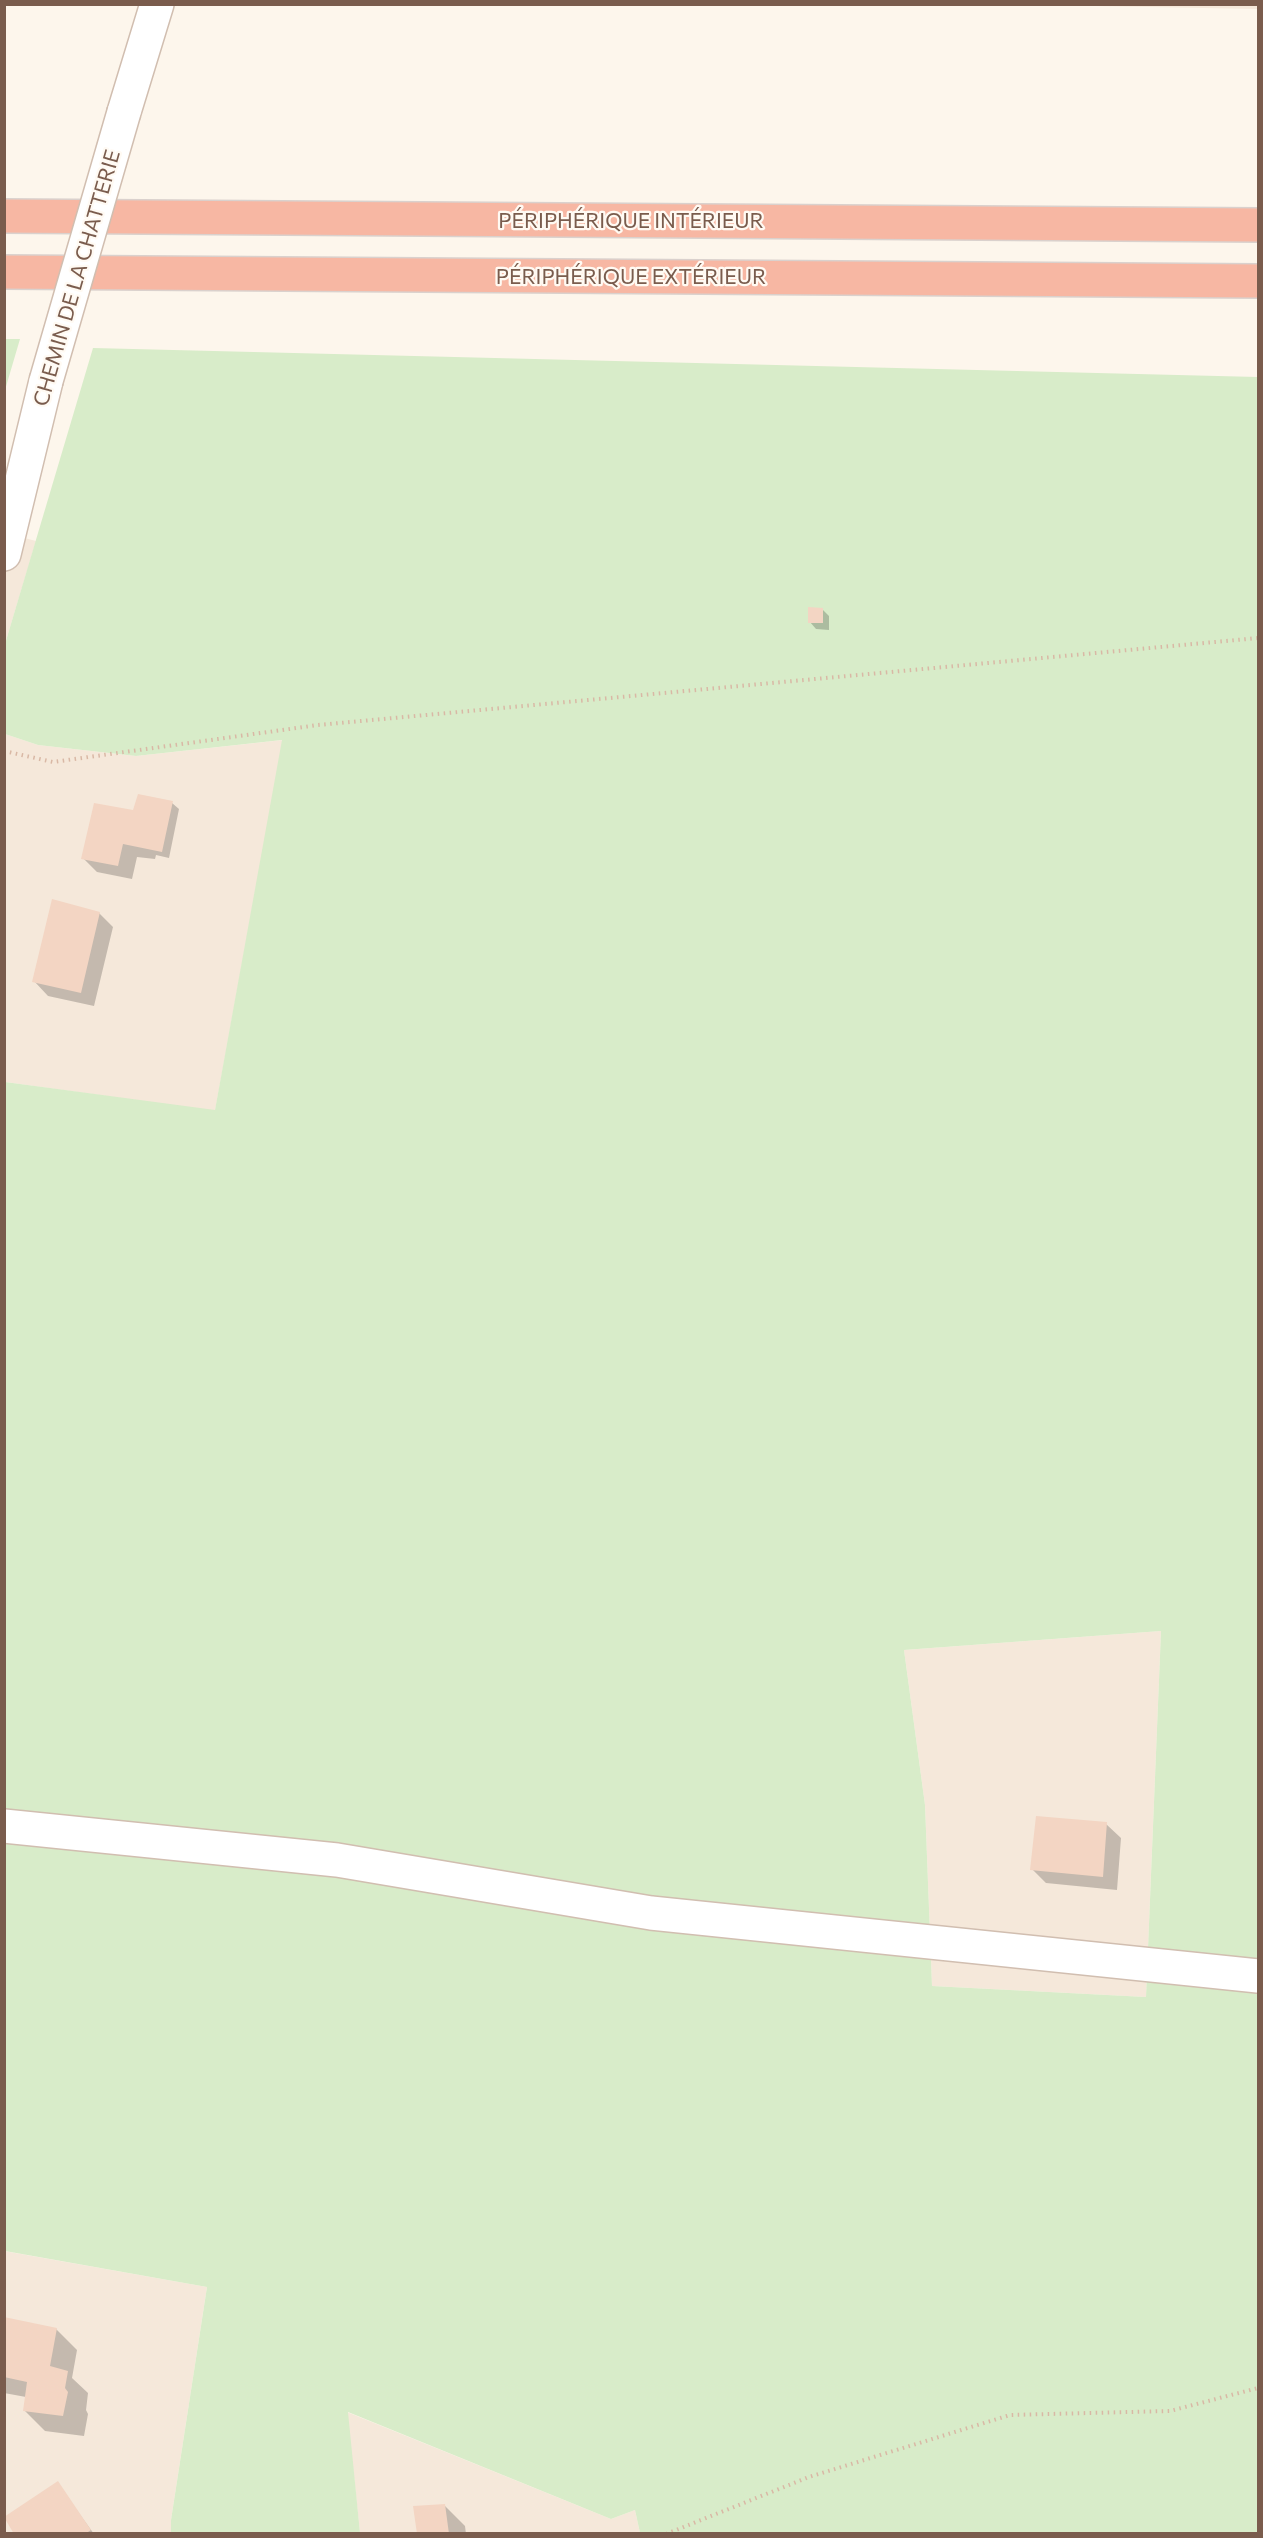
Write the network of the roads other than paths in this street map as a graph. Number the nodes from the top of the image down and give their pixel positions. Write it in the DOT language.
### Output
graph roads {
  1 [pos="157,4"];
  2 [pos="4,216"];
  3 [pos="1258,225"];
  4 [pos="4,272"];
  5 [pos="1258,281"];
  6 [pos="4,554"];
  7 [pos="4,1826"];
  8 [pos="1258,1976"];
  1 -- 6 [label="street, CHEMIN DE LA CHATTERIE, bridge"];
  2 -- 3 [label="highway, PÉRIPHÉRIQUE INTÉRIEUR"];
  4 -- 5 [label="highway, PÉRIPHÉRIQUE EXTÉRIEUR"];
  7 -- 8 [label="street"];
}
